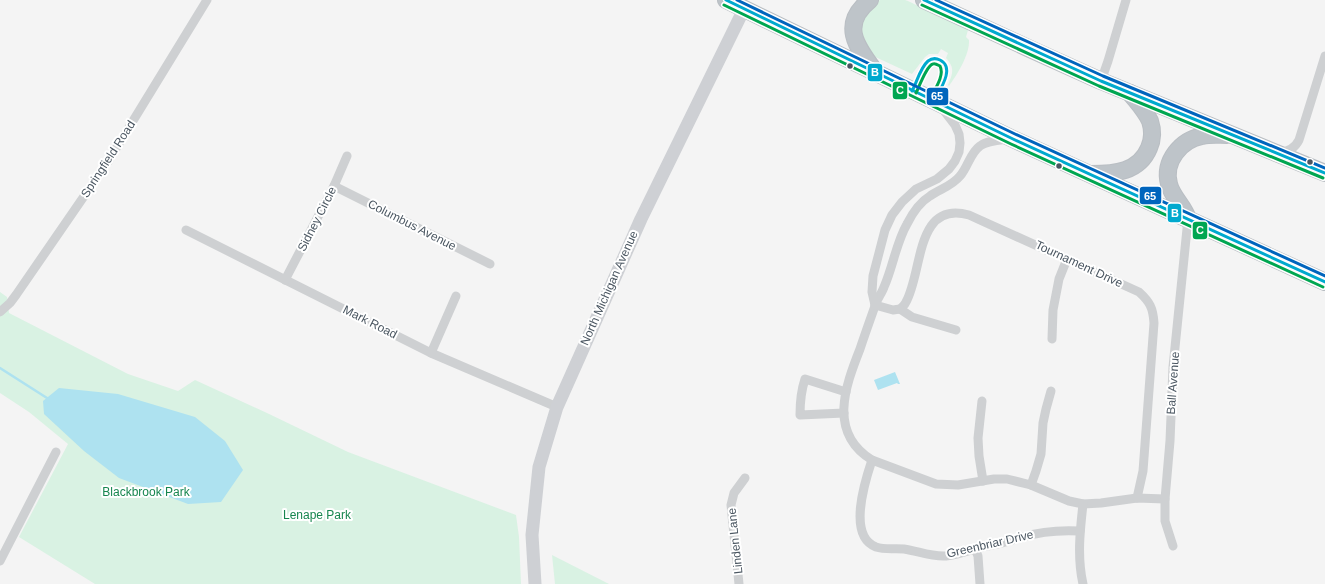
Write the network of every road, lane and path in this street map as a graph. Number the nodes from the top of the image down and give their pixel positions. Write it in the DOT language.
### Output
graph roads {
  1 [pos="207,0"];
  2 [pos="726,0"];
  3 [pos="870,0"];
  4 [pos="924,0"];
  5 [pos="1126,0"];
  6 [pos="744,9"];
  7 [pos="1325,56"];
  8 [pos="877,74"];
  9 [pos="1101,81"];
  10 [pos="1129,92"];
  11 [pos="939,104"];
  12 [pos="1235,136"];
  13 [pos="1013,139"];
  14 [pos="1276,152"];
  15 [pos="347,156"];
  16 [pos="1325,173"];
  17 [pos="1090,174"];
  18 [pos="334,186"];
  19 [pos="1188,219"];
  20 [pos="186,230"];
  21 [pos="1067,259"];
  22 [pos="490,264"];
  23 [pos="285,280"];
  24 [pos="1325,282"];
  25 [pos="456,296"];
  26 [pos="875,304"];
  27 [pos="900,309"];
  28 [pos="0,312"];
  29 [pos="956,330"];
  30 [pos="1052,338"];
  31 [pos="431,353"];
  32 [pos="1051,391"];
  33 [pos="846,392"];
  34 [pos="982,401"];
  35 [pos="556,407"];
  36 [pos="844,413"];
  37 [pos="56,452"];
  38 [pos="872,460"];
  39 [pos="745,478"];
  40 [pos="983,481"];
  41 [pos="1031,485"];
  42 [pos="1137,498"];
  43 [pos="1165,499"];
  44 [pos="1083,504"];
  45 [pos="1080,532"];
  46 [pos="1174,546"];
  47 [pos="975,549"];
  48 [pos="0,561"];
  49 [pos="535,584"];
  50 [pos="739,584"];
  51 [pos="980,584"];
  52 [pos="1083,584"];
  1 -- 28 [label="street, Springfield Road"];
  2 -- 6 [label="highway"];
  3 -- 8 [label="highway"];
  4 -- 9 [label="highway"];
  5 -- 9 [label="street"];
  6 -- 8 [label="highway"];
  6 -- 35 [label="street, North Michigan Avenue"];
  7 -- 14 [label="street"];
  8 -- 11 [label="highway"];
  9 -- 10 [label="highway"];
  10 -- 12 [label="highway"];
  10 -- 17 [label="highway"];
  11 -- 13 [label="highway"];
  11 -- 26 [label="street"];
  12 -- 14 [label="highway"];
  12 -- 19 [label="highway"];
  13 -- 17 [label="highway"];
  13 -- 26 [label="street"];
  14 -- 16 [label="highway"];
  15 -- 18 [label="street, Sidney Circle"];
  17 -- 19 [label="highway"];
  18 -- 22 [label="street, Columbus Avenue"];
  18 -- 23 [label="street, Sidney Circle"];
  19 -- 24 [label="highway"];
  19 -- 43 [label="street, Ball Avenue"];
  20 -- 23 [label="street, Mark Road"];
  21 -- 27 [label="street, Tournament Drive"];
  21 -- 30 [label="street"];
  21 -- 42 [label="street, Tournament Drive"];
  23 -- 31 [label="street, Mark Road"];
  25 -- 31 [label="street"];
  26 -- 27 [label="street"];
  26 -- 33 [label="street"];
  27 -- 29 [label="street"];
  31 -- 35 [label="street, Mark Road"];
  32 -- 41 [label="street"];
  33 -- 36 [label="street"];
  33 -- 36 [label="street"];
  34 -- 40 [label="street"];
  35 -- 49 [label="street, North Michigan Avenue"];
  36 -- 38 [label="street"];
  37 -- 48 [label="street"];
  38 -- 40 [label="street"];
  38 -- 47 [label="street, Greenbriar Drive"];
  39 -- 50 [label="street, Linden Lane"];
  40 -- 41 [label="street"];
  41 -- 44 [label="street"];
  42 -- 43 [label="street"];
  42 -- 44 [label="street"];
  43 -- 46 [label="street, Ball Avenue"];
  44 -- 45 [label="street"];
  45 -- 47 [label="street, Greenbriar Drive"];
  45 -- 52 [label="street"];
  47 -- 51 [label="street"];
}
